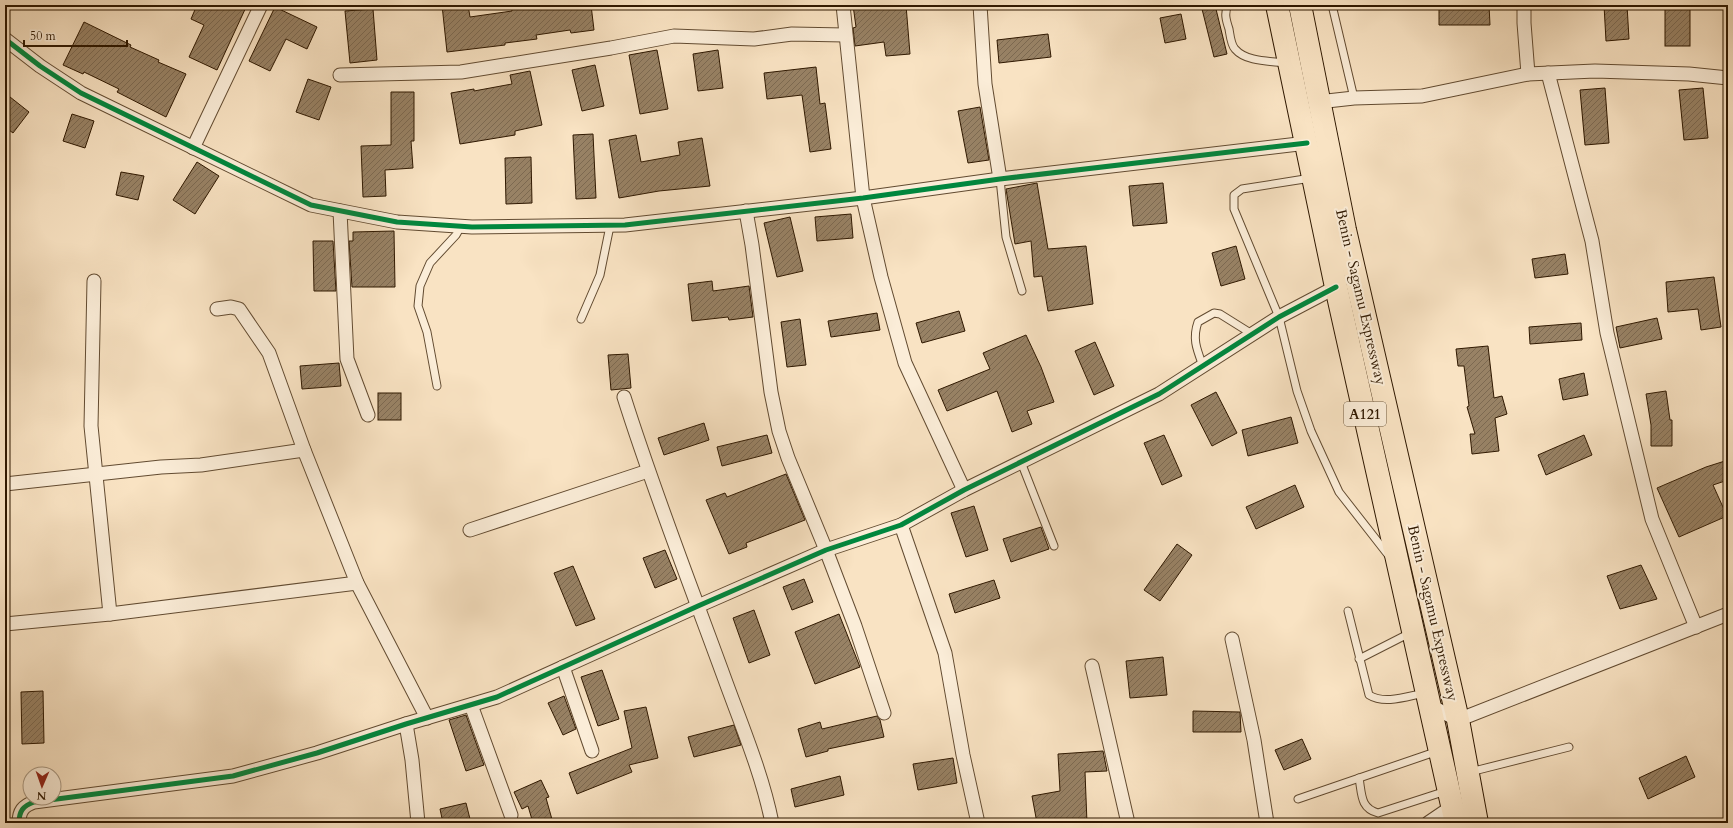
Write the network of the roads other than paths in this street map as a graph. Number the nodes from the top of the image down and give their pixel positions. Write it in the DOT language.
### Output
graph roads {
  1 [pos="261,5"];
  2 [pos="843,5"];
  3 [pos="980,5"];
  4 [pos="1228,5"];
  5 [pos="1277,5"];
  6 [pos="1300,5"];
  7 [pos="1332,5"];
  8 [pos="1524,5"];
  9 [pos="845,35"];
  10 [pos="7,44"];
  11 [pos="1289,64"];
  12 [pos="1548,73"];
  13 [pos="1528,74"];
  14 [pos="340,75"];
  15 [pos="1728,78"];
  16 [pos="1354,98"];
  17 [pos="1318,102"];
  18 [pos="1307,143"];
  19 [pos="193,148"];
  20 [pos="1314,178"];
  21 [pos="1000,179"];
  22 [pos="863,198"];
  23 [pos="340,211"];
  24 [pos="746,211"];
  25 [pos="461,226"];
  26 [pos="610,226"];
  27 [pos="94,280"];
  28 [pos="1336,287"];
  29 [pos="1022,291"];
  30 [pos="217,309"];
  31 [pos="1278,317"];
  32 [pos="581,319"];
  33 [pos="1252,334"];
  34 [pos="1203,366"];
  35 [pos="437,386"];
  36 [pos="624,398"];
  37 [pos="368,415"];
  38 [pos="304,450"];
  39 [pos="1021,462"];
  40 [pos="648,471"];
  41 [pos="96,474"];
  42 [pos="5,484"];
  43 [pos="964,490"];
  44 [pos="901,525"];
  45 [pos="470,530"];
  46 [pos="1054,546"];
  47 [pos="826,550"];
  48 [pos="1400,570"];
  49 [pos="358,583"];
  50 [pos="698,606"];
  51 [pos="1348,611"];
  52 [pos="110,614"];
  53 [pos="1728,614"];
  54 [pos="5,624"];
  55 [pos="1696,627"];
  56 [pos="1414,631"];
  57 [pos="1232,640"];
  58 [pos="1359,659"];
  59 [pos="1092,666"];
  60 [pos="563,667"];
  61 [pos="1429,700"];
  62 [pos="471,705"];
  63 [pos="884,713"];
  64 [pos="427,718"];
  65 [pos="1458,720"];
  66 [pos="406,724"];
  67 [pos="1569,748"];
  68 [pos="1440,750"];
  69 [pos="592,751"];
  70 [pos="1468,772"];
  71 [pos="1359,778"];
  72 [pos="1298,799"];
  73 [pos="1453,807"];
  74 [pos="511,815"];
  75 [pos="19,823"];
  76 [pos="418,823"];
  77 [pos="772,823"];
  78 [pos="978,823"];
  79 [pos="1128,823"];
  80 [pos="1267,823"];
  81 [pos="1428,823"];
  82 [pos="1477,823"];
  1 -- 19 [label="street"];
  2 -- 9 [label="street"];
  3 -- 21 [label="street"];
  4 -- 11 [label="lane"];
  5 -- 11 [label="highway, A121"];
  6 -- 17 [label="highway, Benin - Sagamu Expressway / A121"];
  7 -- 16 [label="lane"];
  8 -- 13 [label="street"];
  9 -- 14 [label="street"];
  9 -- 22 [label="street"];
  10 -- 19 [label="street"];
  11 -- 18 [label="highway, A121"];
  12 -- 13 [label="street"];
  12 -- 15 [label="street"];
  12 -- 55 [label="street"];
  13 -- 16 [label="street"];
  16 -- 17 [label="street"];
  17 -- 65 [label="highway, Benin - Sagamu Expressway / A121"];
  18 -- 20 [label="highway, A121"];
  18 -- 21 [label="street"];
  19 -- 23 [label="street"];
  20 -- 28 [label="highway, A121"];
  20 -- 31 [label="lane"];
  21 -- 22 [label="street"];
  21 -- 29 [label="lane"];
  22 -- 24 [label="street"];
  22 -- 43 [label="street"];
  23 -- 25 [label="street"];
  23 -- 37 [label="street"];
  24 -- 26 [label="street"];
  24 -- 47 [label="street"];
  25 -- 26 [label="street"];
  25 -- 35 [label="lane"];
  26 -- 32 [label="lane"];
  27 -- 41 [label="street"];
  28 -- 31 [label="street"];
  28 -- 48 [label="highway, A121"];
  30 -- 38 [label="street"];
  31 -- 33 [label="street"];
  31 -- 48 [label="lane"];
  33 -- 34 [label="street"];
  33 -- 34 [label="lane"];
  34 -- 39 [label="street"];
  36 -- 40 [label="street"];
  38 -- 41 [label="street"];
  38 -- 49 [label="street"];
  39 -- 43 [label="street"];
  39 -- 46 [label="lane"];
  40 -- 45 [label="street"];
  40 -- 50 [label="street"];
  41 -- 42 [label="street"];
  41 -- 52 [label="street"];
  43 -- 44 [label="street"];
  44 -- 47 [label="street"];
  44 -- 78 [label="street"];
  47 -- 50 [label="street"];
  47 -- 63 [label="street"];
  48 -- 56 [label="highway, A121"];
  49 -- 52 [label="street"];
  49 -- 64 [label="street"];
  50 -- 60 [label="street"];
  50 -- 77 [label="street"];
  51 -- 58 [label="lane"];
  52 -- 54 [label="street"];
  53 -- 55 [label="street"];
  55 -- 65 [label="street"];
  56 -- 58 [label="lane"];
  56 -- 61 [label="highway, A121"];
  57 -- 80 [label="street"];
  58 -- 61 [label="lane"];
  59 -- 79 [label="street"];
  60 -- 62 [label="street"];
  60 -- 69 [label="street"];
  61 -- 65 [label="street"];
  61 -- 68 [label="highway, A121"];
  62 -- 64 [label="street"];
  62 -- 74 [label="street"];
  64 -- 66 [label="street"];
  65 -- 70 [label="highway, Benin - Sagamu Expressway / A121"];
  66 -- 75 [label="street"];
  66 -- 76 [label="street"];
  67 -- 70 [label="lane"];
  68 -- 71 [label="lane"];
  68 -- 73 [label="highway, A121"];
  70 -- 82 [label="highway, Benin - Sagamu Expressway / A121"];
  71 -- 72 [label="lane"];
  71 -- 73 [label="lane"];
  73 -- 81 [label="street"];
}
